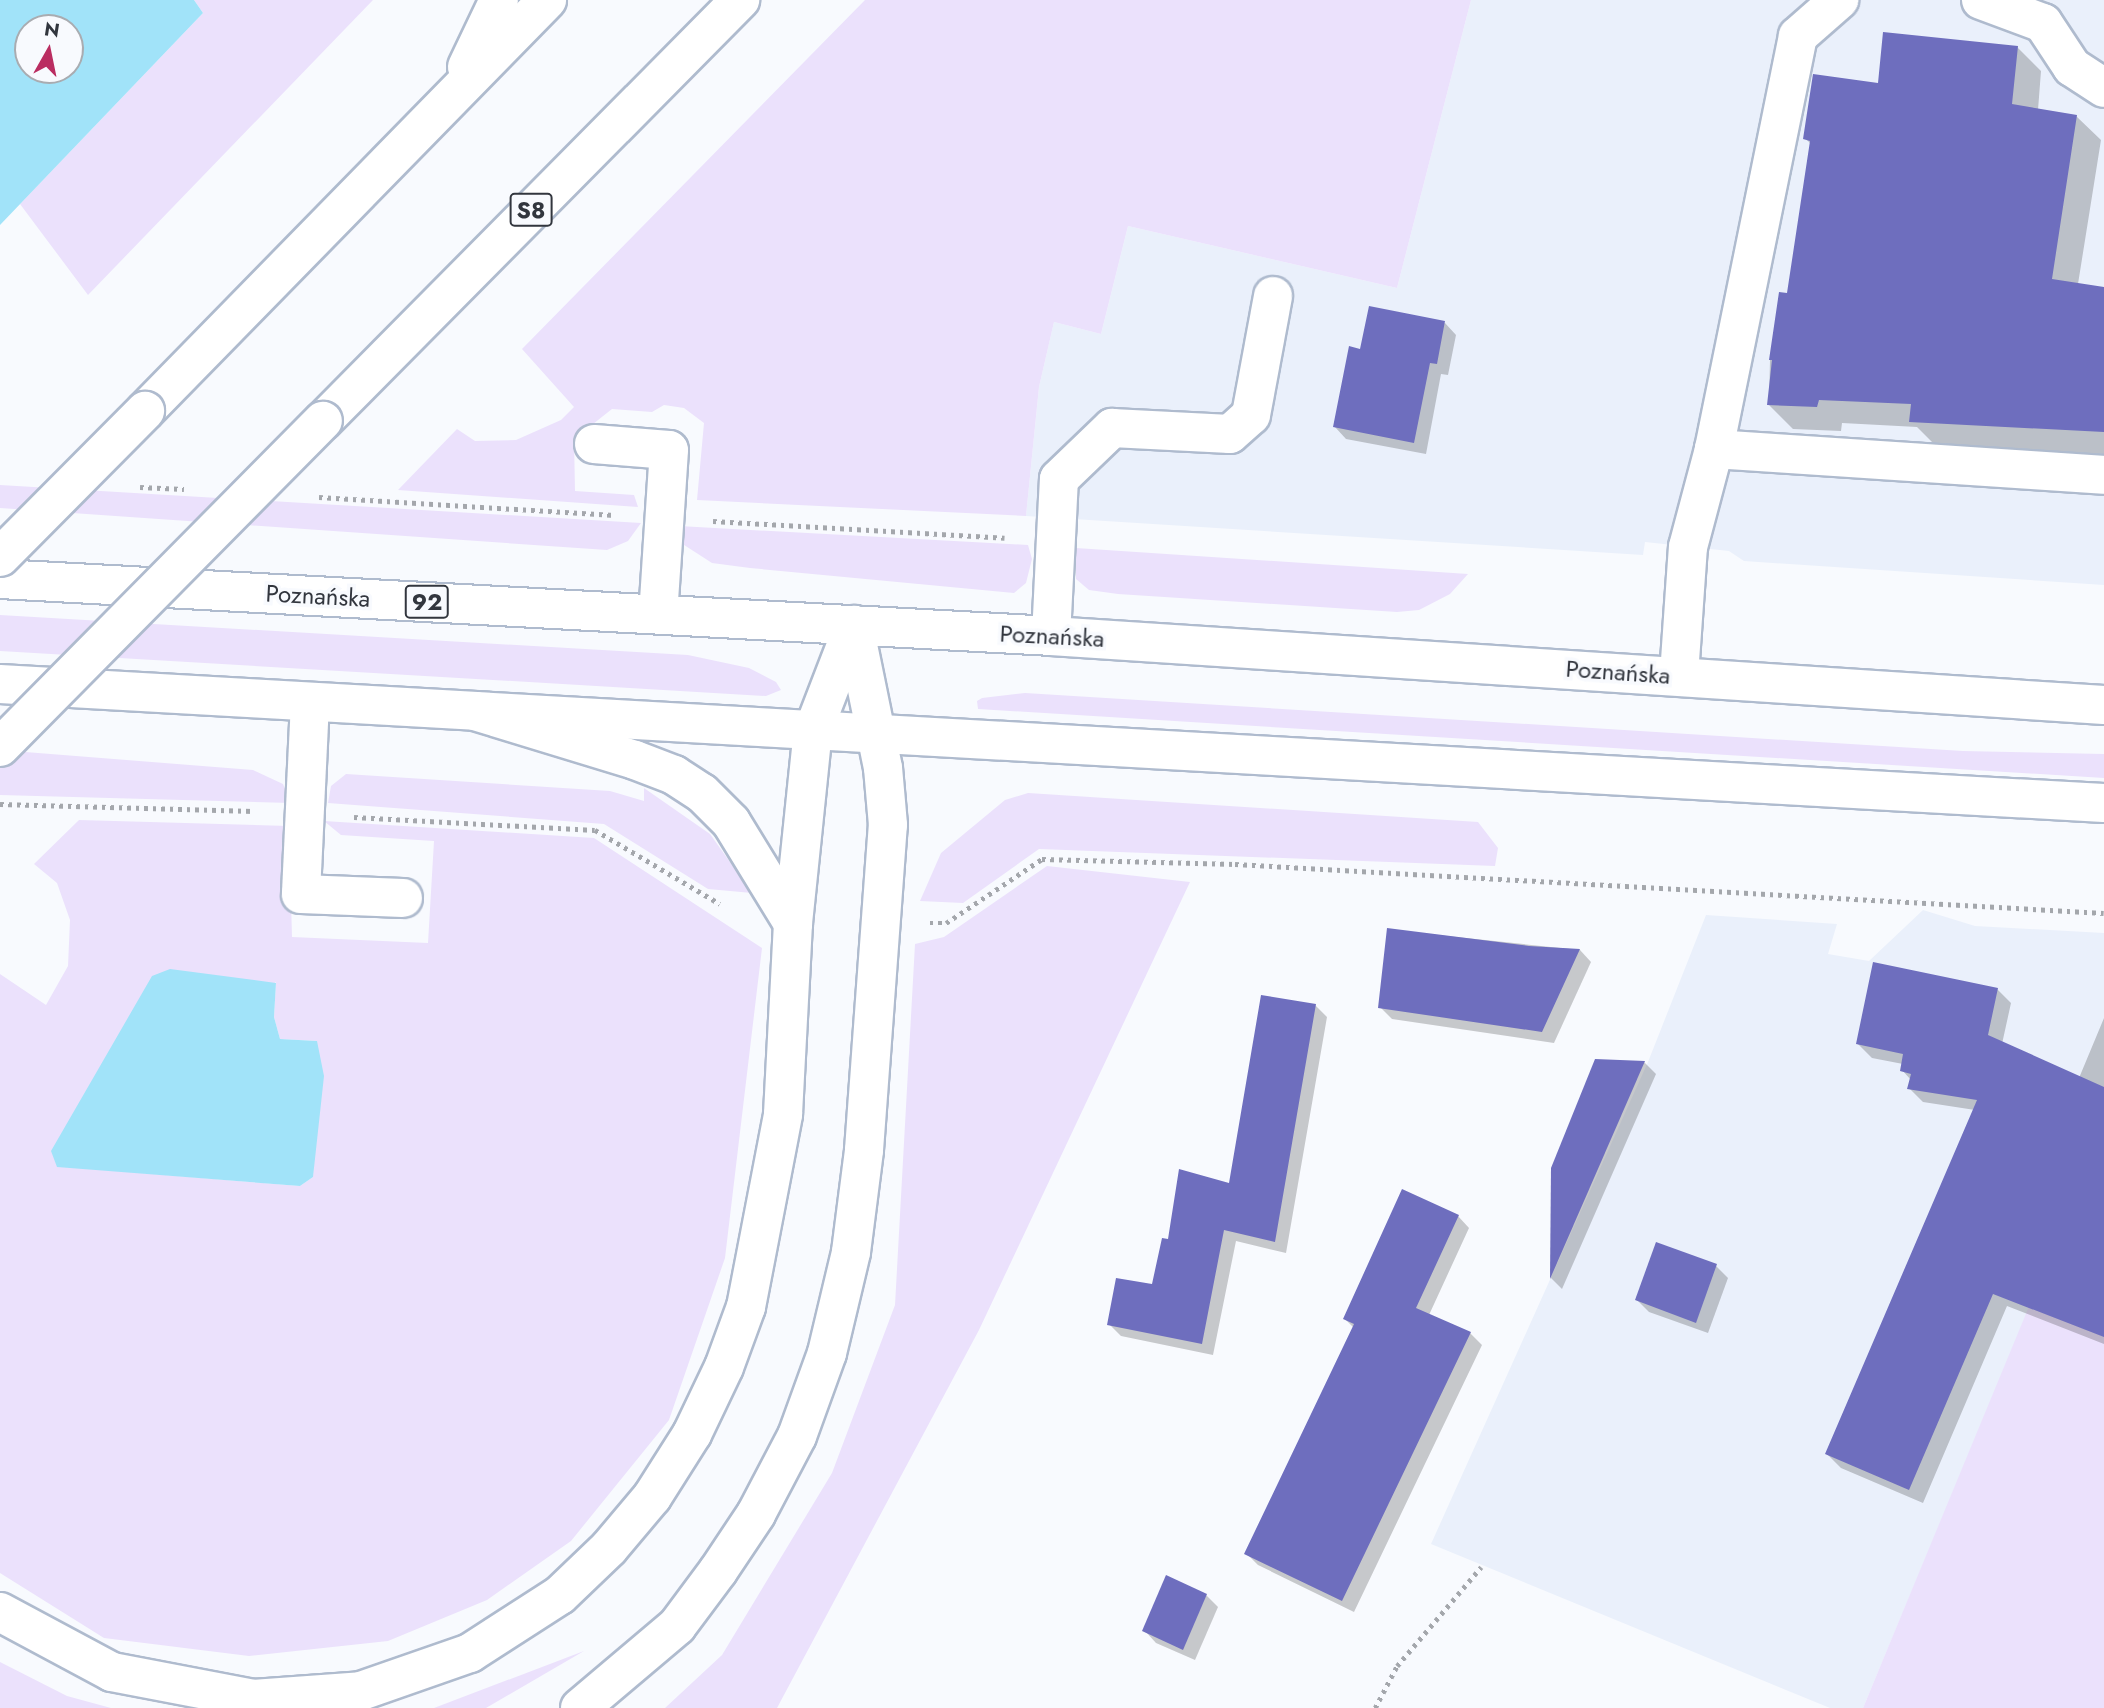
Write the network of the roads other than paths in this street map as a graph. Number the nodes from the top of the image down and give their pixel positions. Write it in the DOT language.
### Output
graph roads {
  1 [pos="499,0"];
  2 [pos="547,0"];
  3 [pos="740,0"];
  4 [pos="1839,0"];
  5 [pos="1981,0"];
  6 [pos="2104,88"];
  7 [pos="453,94"];
  8 [pos="1273,296"];
  9 [pos="594,444"];
  10 [pos="1714,449"];
  11 [pos="2104,475"];
  12 [pos="0,557"];
  13 [pos="0,579"];
  14 [pos="658,614"];
  15 [pos="854,625"];
  16 [pos="1051,636"];
  17 [pos="1679,676"];
  18 [pos="0,684"];
  19 [pos="310,702"];
  20 [pos="2104,705"];
  21 [pos="475,711"];
  22 [pos="813,731"];
  23 [pos="877,734"];
  24 [pos="0,747"];
  25 [pos="2104,803"];
  26 [pos="403,898"];
  27 [pos="793,923"];
  28 [pos="0,1612"];
  29 [pos="580,1708"];
  1 -- 7 [label="main road"];
  2 -- 7 [label="main road"];
  3 -- 24 [label="main road, S8, bridge"];
  4 -- 10 [label="main road"];
  5 -- 6 [label="main road"];
  7 -- 12 [label="main road, bridge"];
  8 -- 16 [label="main road"];
  9 -- 14 [label="main road"];
  10 -- 11 [label="main road"];
  10 -- 17 [label="main road"];
  13 -- 14 [label="main road, Poznańska / 92"];
  14 -- 15 [label="main road, Poznańska / 92"];
  15 -- 16 [label="main road, Poznańska"];
  15 -- 22 [label="main road"];
  15 -- 23 [label="main road"];
  16 -- 17 [label="main road, Poznańska"];
  17 -- 20 [label="main road, Poznańska"];
  18 -- 19 [label="main road"];
  19 -- 21 [label="main road"];
  19 -- 26 [label="main road"];
  21 -- 22 [label="main road"];
  21 -- 27 [label="main road"];
  22 -- 23 [label="main road"];
  22 -- 27 [label="main road"];
  23 -- 25 [label="main road"];
  23 -- 29 [label="main road"];
  27 -- 28 [label="main road"];
}
